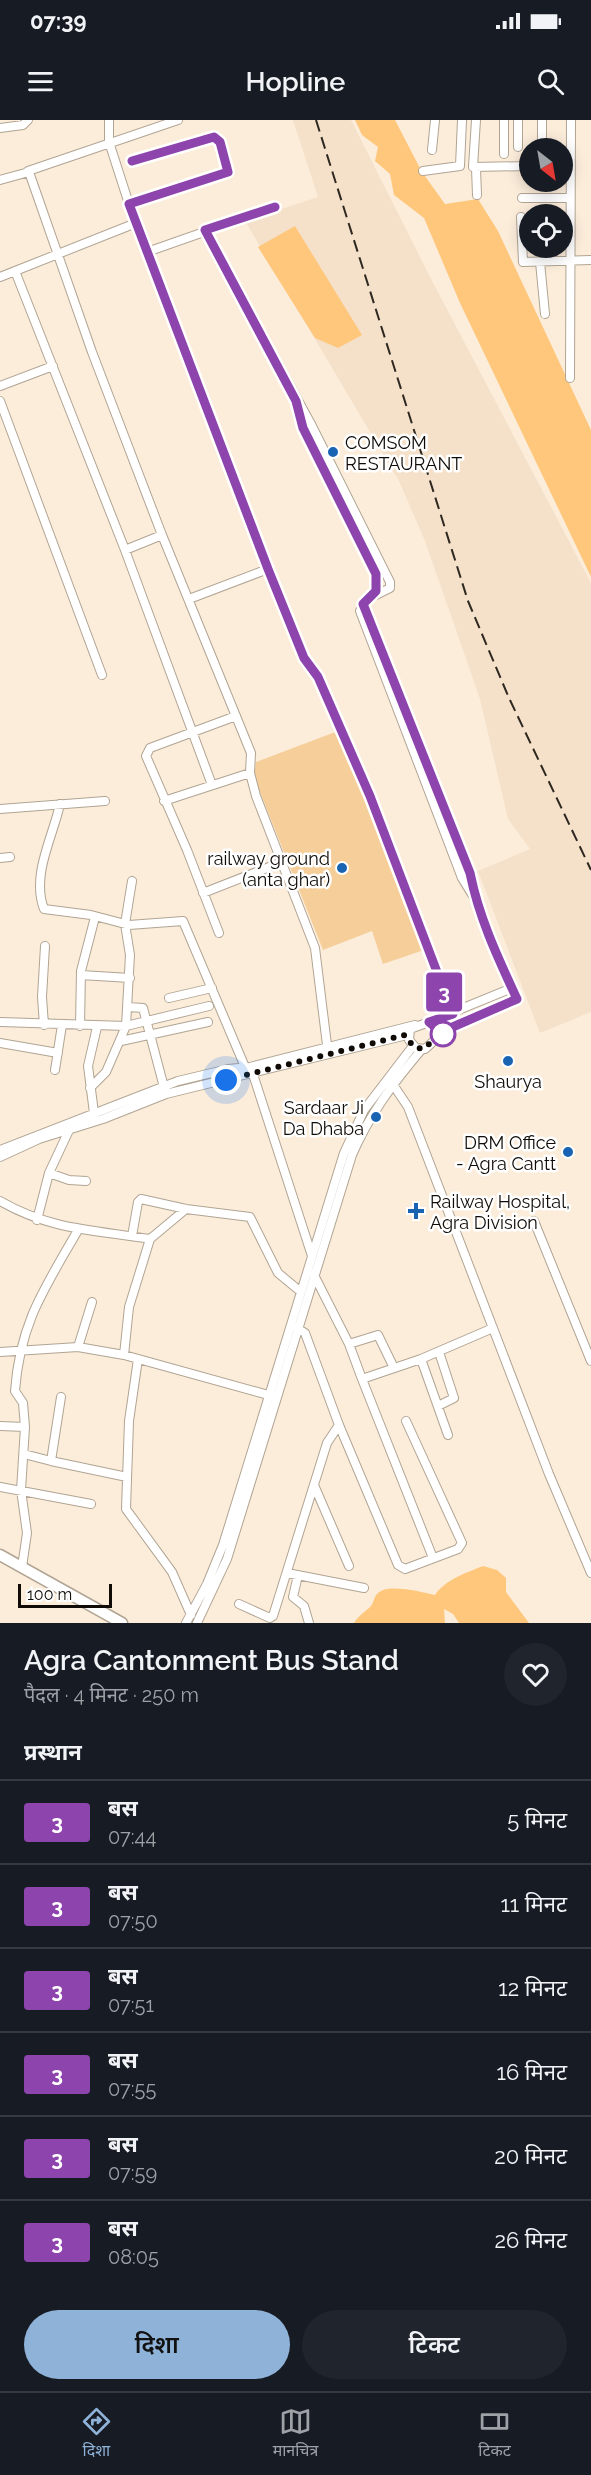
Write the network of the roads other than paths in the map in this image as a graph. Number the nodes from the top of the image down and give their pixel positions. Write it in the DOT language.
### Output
graph roads {
  1 [pos="28,120"];
  2 [pos="109,120"];
  3 [pos="178,120"];
  4 [pos="435,120"];
  5 [pos="462,120"];
  6 [pos="476,120"];
  7 [pos="504,120"];
  8 [pos="518,120"];
  9 [pos="542,120"];
  10 [pos="571,120"];
  11 [pos="10,123"];
  12 [pos="163,123"];
  13 [pos="0,128"];
  14 [pos="542,138"];
  15 [pos="569,138"];
  16 [pos="109,142"];
  17 [pos="518,147"];
  18 [pos="432,150"];
  19 [pos="504,154"];
  20 [pos="132,161"];
  21 [pos="519,166"];
  22 [pos="476,168"];
  23 [pos="28,171"];
  24 [pos="423,171"];
  25 [pos="0,180"];
  26 [pos="569,192"];
  27 [pos="477,195"];
  28 [pos="522,198"];
  29 [pos="570,198"];
  30 [pos="129,204"];
  31 [pos="569,204"];
  32 [pos="275,207"];
  33 [pos="136,223"];
  34 [pos="205,230"];
  35 [pos="147,252"];
  36 [pos="59,254"];
  37 [pos="522,258"];
  38 [pos="569,260"];
  39 [pos="591,260"];
  40 [pos="540,262"];
  41 [pos="15,271"];
  42 [pos="0,277"];
  43 [pos="545,314"];
  44 [pos="53,366"];
  45 [pos="570,378"];
  46 [pos="0,387"];
  47 [pos="0,401"];
  48 [pos="353,516"];
  49 [pos="162,535"];
  50 [pos="125,550"];
  51 [pos="268,569"];
  52 [pos="374,594"];
  53 [pos="189,598"];
  54 [pos="102,675"];
  55 [pos="236,716"];
  56 [pos="190,732"];
  57 [pos="250,773"];
  58 [pos="212,785"];
  59 [pos="105,801"];
  60 [pos="164,801"];
  61 [pos="60,804"];
  62 [pos="0,809"];
  63 [pos="10,857"];
  64 [pos="0,858"];
  65 [pos="282,862"];
  66 [pos="132,881"];
  67 [pos="203,894"];
  68 [pos="95,917"];
  69 [pos="125,924"];
  70 [pos="219,933"];
  71 [pos="45,946"];
  72 [pos="81,975"];
  73 [pos="130,978"];
  74 [pos="212,988"];
  75 [pos="512,988"];
  76 [pos="169,998"];
  77 [pos="209,1006"];
  78 [pos="128,1007"];
  79 [pos="453,1014"];
  80 [pos="147,1021"];
  81 [pos="0,1022"];
  82 [pos="208,1022"];
  83 [pos="429,1022"];
  84 [pos="44,1024"];
  85 [pos="416,1025"];
  86 [pos="63,1026"];
  87 [pos="80,1026"];
  88 [pos="126,1026"];
  89 [pos="97,1027"];
  90 [pos="151,1035"];
  91 [pos="407,1035"];
  92 [pos="437,1038"];
  93 [pos="121,1041"];
  94 [pos="0,1043"];
  95 [pos="413,1046"];
  96 [pos="422,1049"];
  97 [pos="328,1050"];
  98 [pos="58,1053"];
  99 [pos="249,1069"];
  100 [pos="55,1070"];
  101 [pos="390,1080"];
  102 [pos="90,1088"];
  103 [pos="165,1090"];
  104 [pos="94,1113"];
  105 [pos="71,1126"];
  106 [pos="0,1150"];
  107 [pos="0,1157"];
  108 [pos="48,1173"];
  109 [pos="86,1181"];
  110 [pos="0,1201"];
  111 [pos="186,1209"];
  112 [pos="37,1220"];
  113 [pos="534,1221"];
  114 [pos="78,1230"];
  115 [pos="132,1236"];
  116 [pos="150,1239"];
  117 [pos="312,1257"];
  118 [pos="313,1270"];
  119 [pos="301,1292"];
  120 [pos="92,1302"];
  121 [pos="294,1326"];
  122 [pos="493,1328"];
  123 [pos="349,1344"];
  124 [pos="78,1347"];
  125 [pos="0,1352"];
  126 [pos="20,1352"];
  127 [pos="439,1352"];
  128 [pos="124,1355"];
  129 [pos="138,1359"];
  130 [pos="421,1359"];
  131 [pos="591,1360"];
  132 [pos="394,1368"];
  133 [pos="362,1379"];
  134 [pos="273,1396"];
  135 [pos="61,1397"];
  136 [pos="438,1406"];
  137 [pos="406,1421"];
  138 [pos="339,1425"];
  139 [pos="0,1426"];
  140 [pos="25,1427"];
  141 [pos="448,1435"];
  142 [pos="24,1454"];
  143 [pos="51,1461"];
  144 [pos="127,1477"];
  145 [pos="314,1485"];
  146 [pos="0,1487"];
  147 [pos="21,1490"];
  148 [pos="91,1504"];
  149 [pos="0,1555"];
  150 [pos="433,1558"];
  151 [pos="349,1566"];
  152 [pos="22,1567"];
  153 [pos="287,1573"];
  154 [pos="591,1573"];
  155 [pos="298,1575"];
  156 [pos="364,1588"];
  157 [pos="239,1604"];
  158 [pos="189,1619"];
  159 [pos="122,1623"];
  160 [pos="197,1623"];
  161 [pos="309,1623"];
  1 -- 11 [label="street"];
  2 -- 16 [label="street"];
  3 -- 12 [label="street"];
  4 -- 18 [label="street"];
  5 -- 24 [label="street"];
  6 -- 22 [label="street"];
  7 -- 19 [label="street"];
  8 -- 17 [label="street"];
  9 -- 14 [label="street"];
  10 -- 15 [label="street"];
  11 -- 13 [label="street"];
  12 -- 16 [label="street"];
  16 -- 23 [label="street"];
  16 -- 30 [label="street"];
  20 -- 30 [label="street"];
  21 -- 22 [label="street"];
  22 -- 27 [label="street"];
  23 -- 25 [label="street"];
  23 -- 36 [label="street"];
  26 -- 29 [label="street"];
  28 -- 29 [label="street"];
  29 -- 31 [label="street"];
  30 -- 33 [label="street"];
  32 -- 34 [label="street"];
  33 -- 35 [label="street"];
  33 -- 36 [label="street"];
  34 -- 35 [label="street"];
  34 -- 48 [label="street"];
  35 -- 51 [label="street"];
  36 -- 41 [label="street"];
  36 -- 49 [label="street"];
  37 -- 40 [label="street"];
  38 -- 39 [label="street"];
  38 -- 40 [label="street"];
  38 -- 45 [label="street"];
  40 -- 43 [label="street"];
  41 -- 42 [label="street"];
  41 -- 44 [label="street"];
  44 -- 46 [label="street"];
  44 -- 50 [label="street"];
  47 -- 54 [label="street"];
  48 -- 52 [label="street"];
  48 -- 52 [label="street"];
  49 -- 50 [label="street"];
  49 -- 53 [label="street"];
  50 -- 56 [label="street"];
  51 -- 53 [label="street"];
  51 -- 79 [label="street"];
  52 -- 75 [label="street"];
  53 -- 55 [label="street"];
  55 -- 56 [label="street"];
  55 -- 57 [label="street"];
  56 -- 58 [label="street"];
  56 -- 60 [label="street"];
  57 -- 58 [label="street"];
  57 -- 65 [label="street"];
  58 -- 60 [label="street"];
  59 -- 61 [label="street"];
  60 -- 67 [label="street"];
  61 -- 62 [label="street"];
  61 -- 68 [label="street"];
  63 -- 64 [label="street"];
  65 -- 67 [label="street"];
  65 -- 97 [label="street"];
  66 -- 69 [label="street"];
  67 -- 70 [label="street"];
  68 -- 69 [label="street"];
  68 -- 72 [label="street"];
  69 -- 73 [label="street"];
  69 -- 74 [label="street"];
  71 -- 84 [label="street"];
  72 -- 73 [label="street"];
  72 -- 87 [label="street"];
  73 -- 78 [label="street"];
  74 -- 76 [label="street"];
  74 -- 99 [label="street"];
  75 -- 79 [label="street"];
  75 -- 92 [label="street"];
  77 -- 80 [label="street"];
  78 -- 80 [label="street"];
  78 -- 88 [label="street"];
  79 -- 83 [label="street"];
  80 -- 88 [label="street"];
  80 -- 90 [label="street"];
  81 -- 84 [label="street"];
  82 -- 90 [label="street"];
  83 -- 85 [label="street"];
  83 -- 92 [label="street"];
  84 -- 86 [label="street"];
  85 -- 91 [label="street"];
  85 -- 97 [label="street"];
  86 -- 87 [label="street"];
  86 -- 98 [label="street"];
  87 -- 89 [label="street"];
  88 -- 89 [label="street"];
  88 -- 93 [label="street"];
  89 -- 102 [label="street"];
  90 -- 93 [label="street"];
  90 -- 103 [label="street"];
  91 -- 95 [label="street"];
  91 -- 97 [label="street"];
  92 -- 96 [label="street"];
  93 -- 102 [label="street"];
  94 -- 98 [label="street"];
  95 -- 96 [label="street"];
  95 -- 101 [label="street"];
  96 -- 101 [label="street"];
  97 -- 99 [label="street"];
  98 -- 100 [label="street"];
  99 -- 103 [label="street"];
  99 -- 117 [label="street"];
  101 -- 117 [label="street"];
  101 -- 118 [label="street"];
  101 -- 122 [label="street"];
  102 -- 104 [label="street"];
  103 -- 104 [label="street"];
  103 -- 105 [label="street"];
  104 -- 105 [label="street"];
  105 -- 106 [label="street"];
  105 -- 107 [label="street"];
  105 -- 108 [label="street"];
  108 -- 109 [label="street"];
  108 -- 112 [label="street"];
  110 -- 112 [label="street"];
  111 -- 115 [label="street"];
  111 -- 116 [label="street"];
  111 -- 119 [label="street"];
  112 -- 114 [label="street"];
  113 -- 131 [label="street"];
  114 -- 115 [label="street"];
  114 -- 126 [label="street"];
  115 -- 116 [label="street"];
  116 -- 128 [label="street"];
  117 -- 118 [label="street"];
  118 -- 119 [label="street"];
  118 -- 121 [label="street"];
  118 -- 123 [label="street"];
  119 -- 121 [label="street"];
  120 -- 124 [label="street"];
  121 -- 134 [label="street"];
  121 -- 138 [label="street"];
  122 -- 127 [label="street"];
  122 -- 154 [label="street"];
  123 -- 132 [label="street"];
  123 -- 133 [label="street"];
  124 -- 126 [label="street"];
  124 -- 128 [label="street"];
  125 -- 126 [label="street"];
  126 -- 140 [label="street"];
  127 -- 130 [label="street"];
  127 -- 136 [label="street"];
  128 -- 129 [label="street"];
  129 -- 134 [label="street"];
  129 -- 144 [label="street"];
  130 -- 132 [label="street"];
  130 -- 136 [label="street"];
  132 -- 133 [label="street"];
  133 -- 150 [label="street"];
  134 -- 158 [label="street"];
  134 -- 160 [label="street"];
  135 -- 143 [label="street"];
  136 -- 141 [label="street"];
  137 -- 150 [label="street"];
  138 -- 145 [label="street"];
  138 -- 150 [label="street"];
  139 -- 140 [label="street"];
  140 -- 142 [label="street"];
  142 -- 143 [label="street"];
  142 -- 147 [label="street"];
  143 -- 144 [label="street"];
  144 -- 158 [label="street"];
  145 -- 151 [label="street"];
  145 -- 153 [label="street"];
  146 -- 147 [label="street"];
  147 -- 148 [label="street"];
  147 -- 152 [label="street"];
  149 -- 152 [label="main road"];
  152 -- 159 [label="main road"];
  153 -- 155 [label="street"];
  153 -- 157 [label="street"];
  155 -- 156 [label="street"];
  155 -- 161 [label="street"];
}
